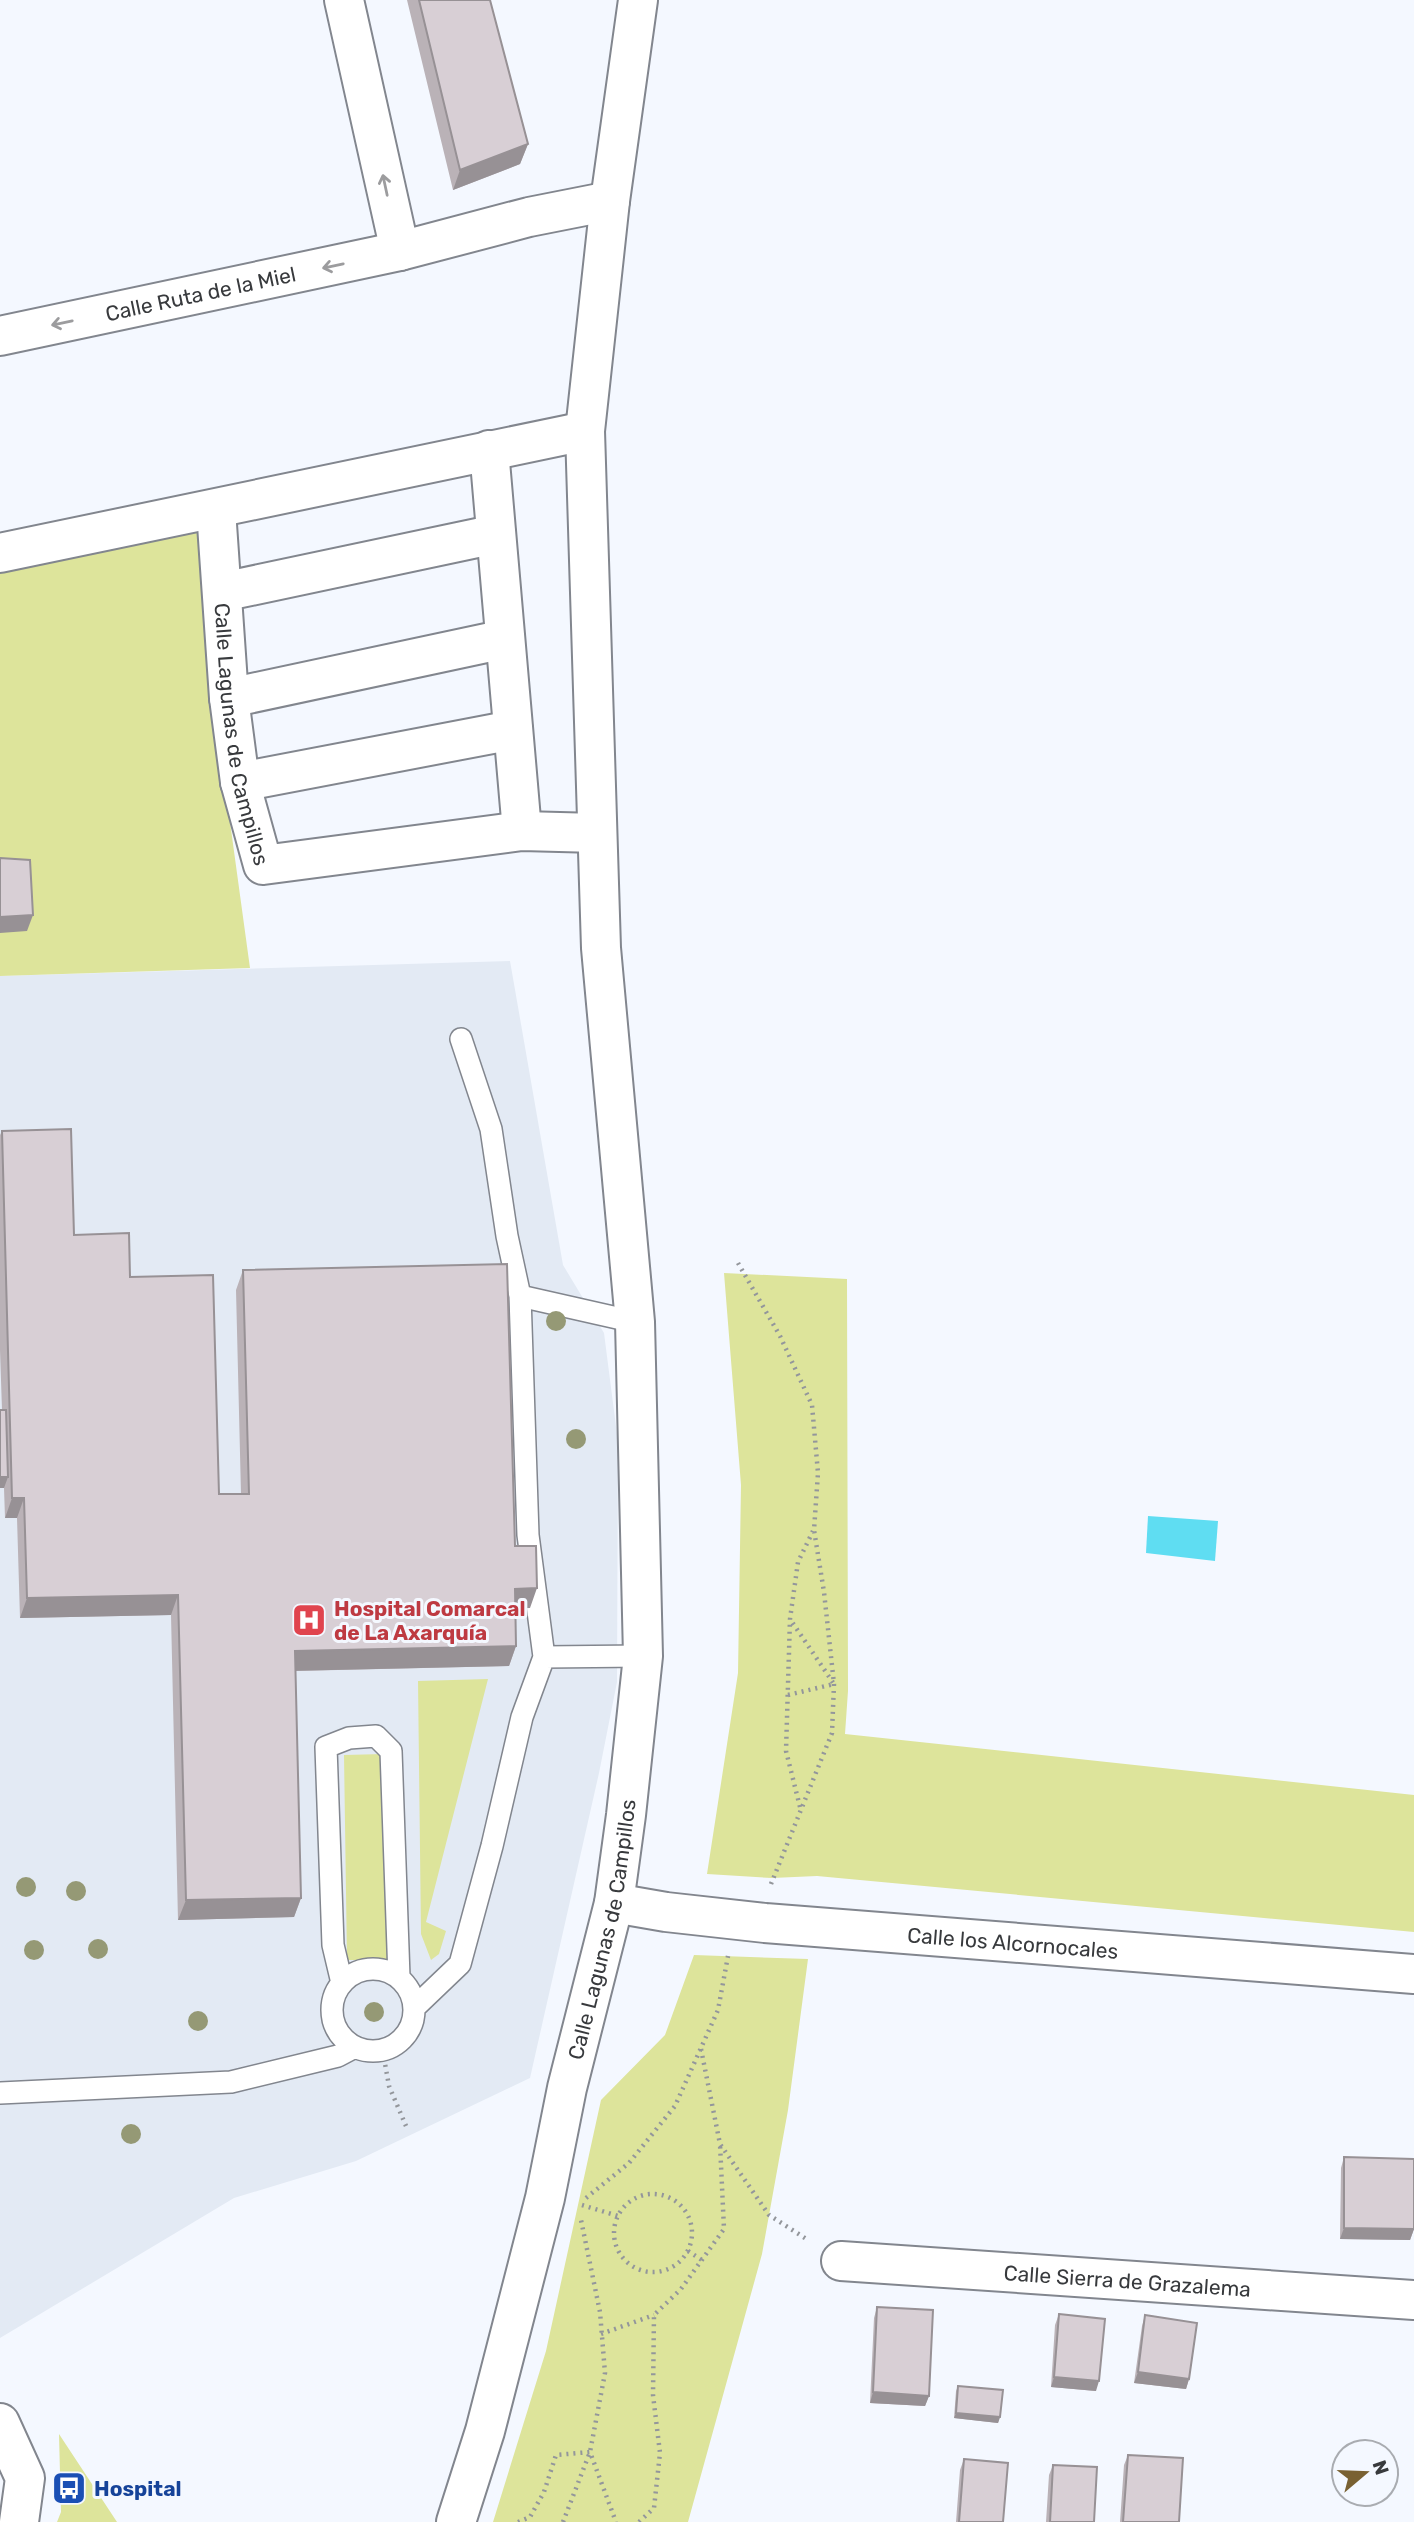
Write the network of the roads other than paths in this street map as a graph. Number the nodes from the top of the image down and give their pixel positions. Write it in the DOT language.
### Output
graph roads {
  1 [pos="344,0"];
  2 [pos="638,0"];
  3 [pos="610,201"];
  4 [pos="400,251"];
  5 [pos="0,336"];
  6 [pos="585,431"];
  7 [pos="489,450"];
  8 [pos="216,510"];
  9 [pos="496,534"];
  10 [pos="0,553"];
  11 [pos="222,592"];
  12 [pos="505,639"];
  13 [pos="229,698"];
  14 [pos="513,730"];
  15 [pos="240,782"];
  16 [pos="522,831"];
  17 [pos="597,833"];
  18 [pos="461,1040"];
  19 [pos="520,1296"];
  20 [pos="635,1322"];
  21 [pos="643,1656"];
  22 [pos="544,1657"];
  23 [pos="614,1903"];
  24 [pos="1414,1973"];
  25 [pos="399,1977"];
  26 [pos="341,1983"];
  27 [pos="414,2008"];
  28 [pos="355,2047"];
  29 [pos="0,2093"];
  30 [pos="841,2261"];
  31 [pos="1414,2300"];
  32 [pos="0,2423"];
  33 [pos="19,2522"];
  34 [pos="456,2522"];
  4 -- 1 [label="street, one-way"];
  2 -- 3 [label="street, Calle Lagunas de Campillos"];
  3 -- 4 [label="street, Calle Ruta de la Miel"];
  3 -- 6 [label="street, Calle Lagunas de Campillos"];
  4 -- 5 [label="street, Calle Ruta de la Miel, one-way"];
  6 -- 7 [label="street"];
  6 -- 17 [label="street, Calle Lagunas de Campillos"];
  7 -- 8 [label="street"];
  7 -- 9 [label="street"];
  8 -- 10 [label="street"];
  8 -- 11 [label="street, Calle Lagunas de Campillos"];
  9 -- 11 [label="street"];
  9 -- 12 [label="street"];
  11 -- 13 [label="street, Calle Lagunas de Campillos"];
  12 -- 13 [label="street"];
  12 -- 14 [label="street"];
  13 -- 15 [label="street, Calle Lagunas de Campillos"];
  14 -- 15 [label="street"];
  14 -- 16 [label="street"];
  15 -- 16 [label="street, Calle Lagunas de Campillos"];
  16 -- 17 [label="street, Calle Lagunas de Campillos"];
  17 -- 20 [label="street, Calle Lagunas de Campillos"];
  18 -- 19 [label="lane"];
  19 -- 20 [label="lane"];
  19 -- 22 [label="lane"];
  20 -- 21 [label="street, Calle Lagunas de Campillos"];
  21 -- 22 [label="lane"];
  21 -- 23 [label="street, Calle Lagunas de Campillos"];
  22 -- 27 [label="lane"];
  23 -- 24 [label="street, Calle los Alcornocales"];
  23 -- 34 [label="street, Calle Lagunas de Campillos"];
  25 -- 26 [label="lane"];
  25 -- 26 [label="lane"];
  25 -- 27 [label="lane"];
  26 -- 28 [label="lane"];
  27 -- 28 [label="lane"];
  28 -- 29 [label="lane"];
  30 -- 31 [label="street, Calle Sierra de Grazalema"];
  32 -- 33 [label="street"];
}
